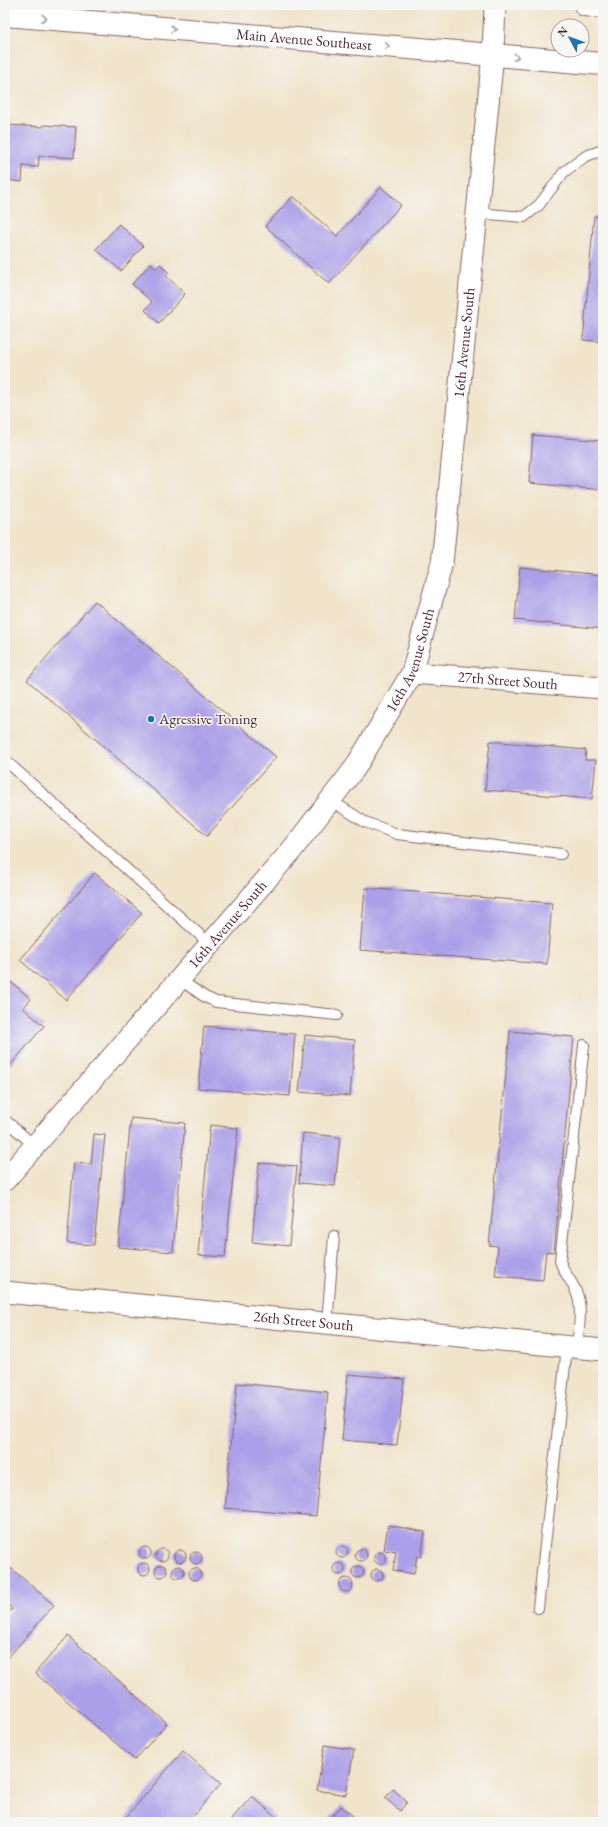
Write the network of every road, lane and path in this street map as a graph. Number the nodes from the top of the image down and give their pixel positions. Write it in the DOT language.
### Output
graph roads {
  1 [pos="495,5"];
  2 [pos="584,5"];
  3 [pos="603,7"];
  4 [pos="5,15"];
  5 [pos="492,54"];
  6 [pos="603,64"];
  7 [pos="603,150"];
  8 [pos="477,213"];
  9 [pos="412,673"];
  10 [pos="603,688"];
  11 [pos="5,760"];
  12 [pos="330,800"];
  13 [pos="561,854"];
  14 [pos="210,944"];
  15 [pos="179,979"];
  16 [pos="337,1015"];
  17 [pos="584,1045"];
  18 [pos="5,1120"];
  19 [pos="35,1146"];
  20 [pos="5,1180"];
  21 [pos="334,1236"];
  22 [pos="5,1292"];
  23 [pos="328,1324"];
  24 [pos="572,1347"];
  25 [pos="603,1350"];
  26 [pos="538,1608"];
  1 -- 5 [label="street, 16th Avenue South"];
  2 -- 3 [label="main road"];
  4 -- 5 [label="main road, Main Avenue Southeast, one-way"];
  5 -- 6 [label="main road, Main Avenue Southeast, one-way"];
  5 -- 8 [label="street, 16th Avenue South"];
  7 -- 8 [label="lane"];
  8 -- 9 [label="street, 16th Avenue South"];
  9 -- 10 [label="street, 27th Street South"];
  9 -- 12 [label="street, 16th Avenue South"];
  11 -- 14 [label="lane"];
  12 -- 13 [label="lane"];
  12 -- 14 [label="street, 16th Avenue South"];
  14 -- 15 [label="street, 16th Avenue South"];
  15 -- 16 [label="lane"];
  15 -- 19 [label="street, 16th Avenue South"];
  17 -- 24 [label="lane"];
  18 -- 19 [label="lane"];
  19 -- 20 [label="street, 16th Avenue South"];
  21 -- 23 [label="lane"];
  22 -- 23 [label="street, 26th Street South"];
  23 -- 24 [label="street, 26th Street South"];
  24 -- 25 [label="street, 26th Street South"];
  24 -- 26 [label="lane"];
}
